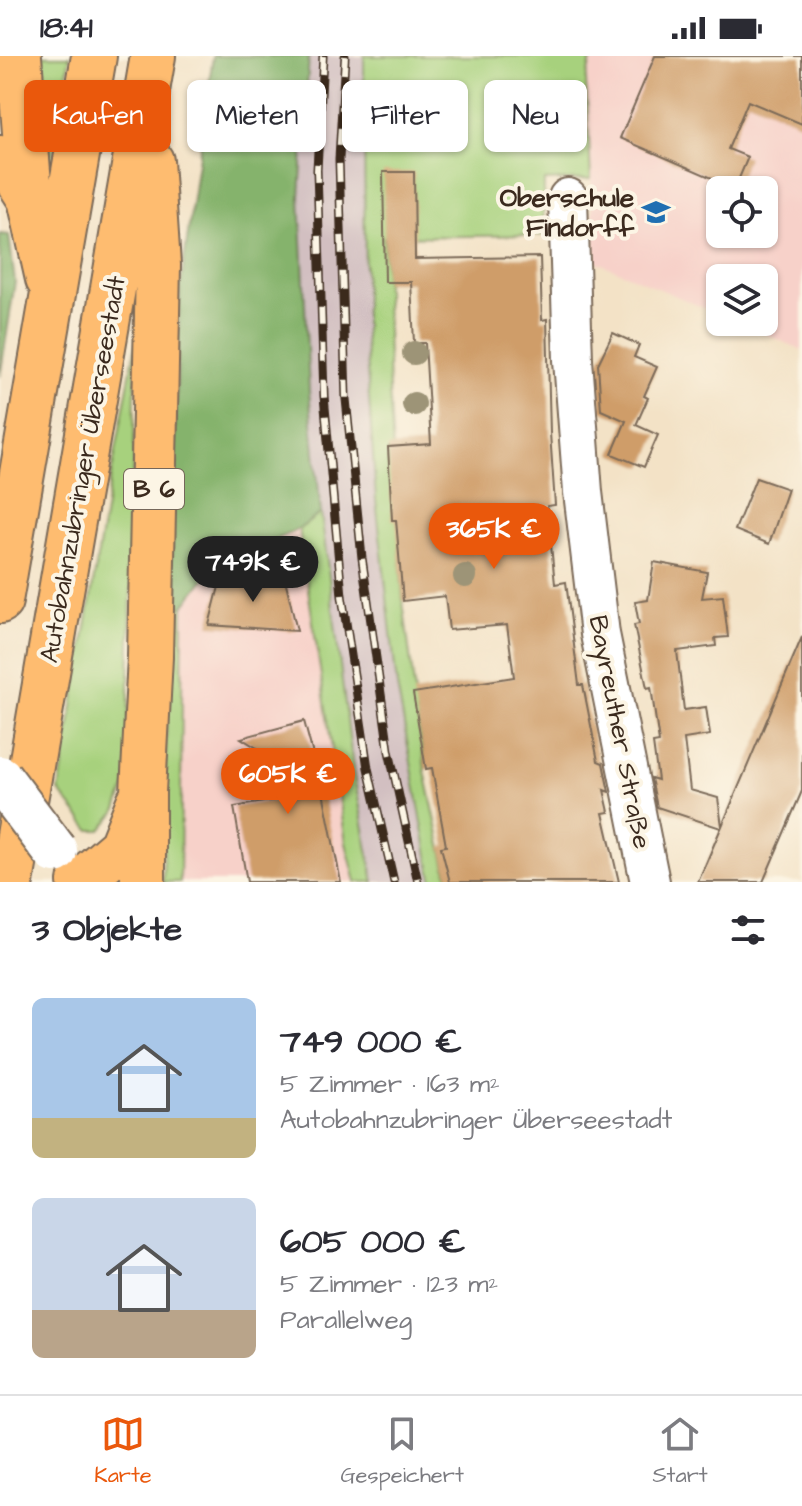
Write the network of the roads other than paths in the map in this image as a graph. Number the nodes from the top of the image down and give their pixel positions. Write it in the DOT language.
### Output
graph roads {
  1 [pos="19,56"];
  2 [pos="94,56"];
  3 [pos="149,76"];
  4 [pos="0,158"];
  5 [pos="568,198"];
  6 [pos="30,199"];
  7 [pos="52,298"];
  8 [pos="0,601"];
  9 [pos="0,778"];
  10 [pos="143,792"];
  11 [pos="68,867"];
  12 [pos="11,882"];
  13 [pos="143,882"];
  14 [pos="650,882"];
  1 -- 6 [label="highway"];
  2 -- 7 [label="highway"];
  3 -- 10 [label="highway, B 6"];
  3 -- 12 [label="highway, Autobahnzubringer Überseestadt / B 6"];
  4 -- 6 [label="highway"];
  5 -- 14 [label="street, Bayreuther Straße"];
  6 -- 7 [label="highway"];
  7 -- 8 [label="highway"];
  9 -- 11 [label="street, bridge"];
  10 -- 11 [label="highway, B 6"];
  10 -- 13 [label="highway, B 6"];
}
